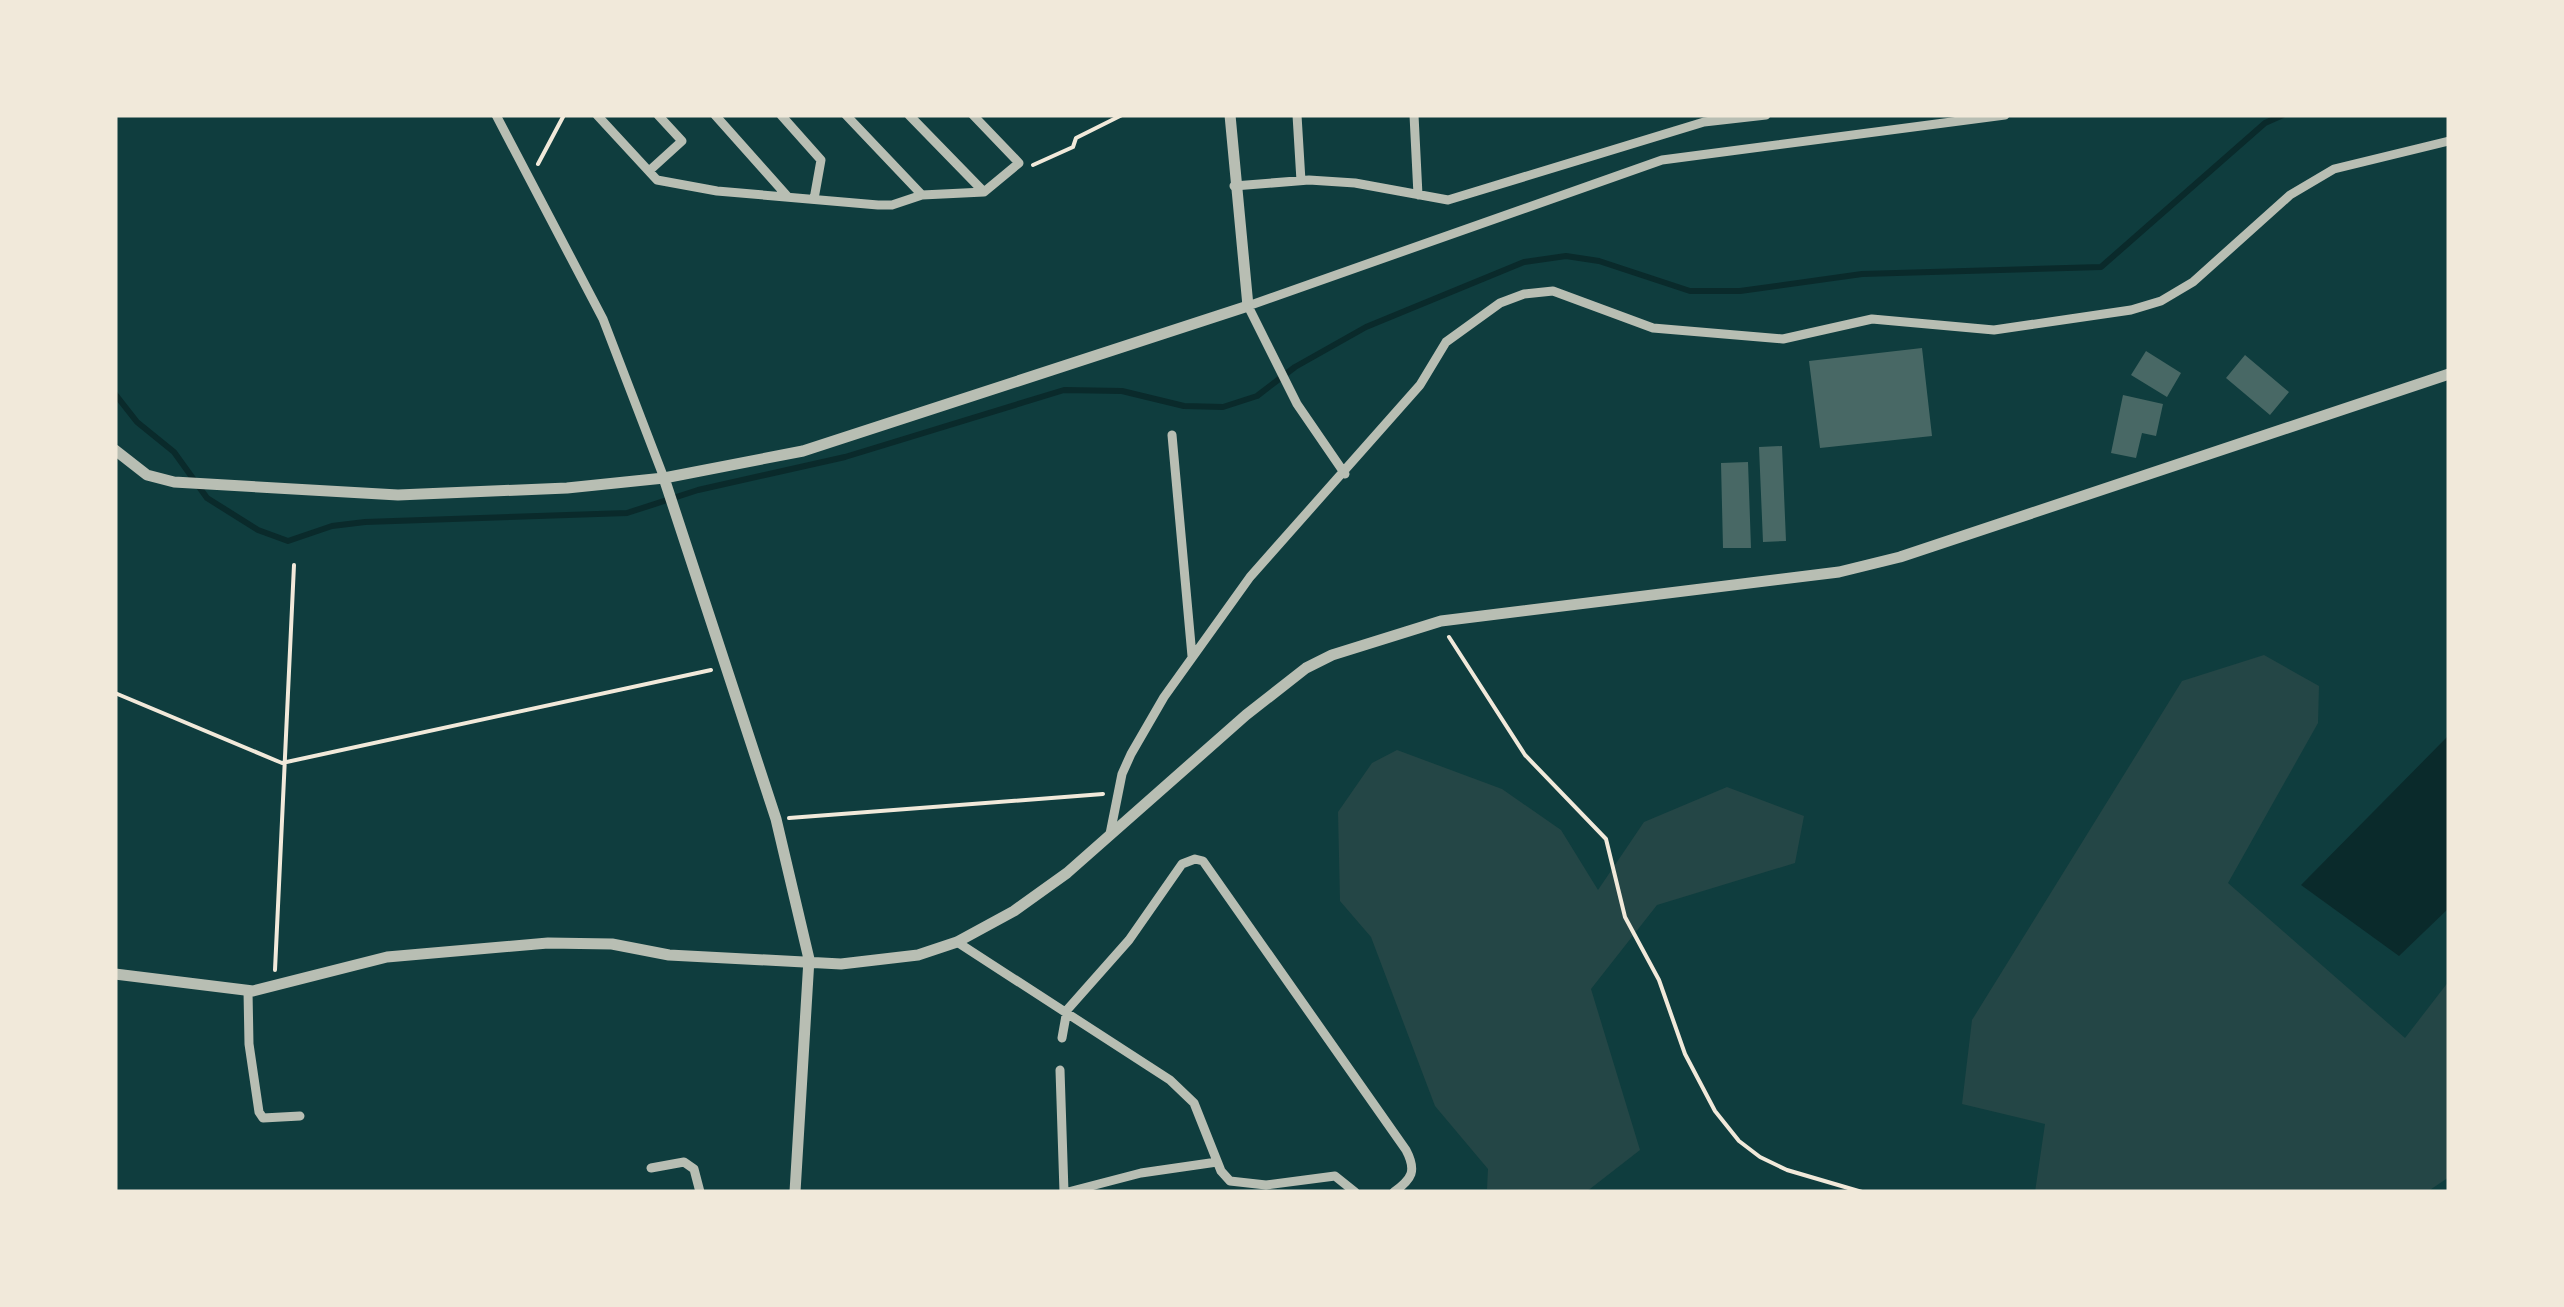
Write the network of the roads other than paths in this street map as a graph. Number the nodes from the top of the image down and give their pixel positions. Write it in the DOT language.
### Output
graph roads {
  1 [pos="496,115"];
  2 [pos="597,115"];
  3 [pos="658,115"];
  4 [pos="714,115"];
  5 [pos="782,115"];
  6 [pos="846,115"];
  7 [pos="909,115"];
  8 [pos="973,115"];
  9 [pos="1230,115"];
  10 [pos="1297,115"];
  11 [pos="1414,115"];
  12 [pos="1766,115"];
  13 [pos="2005,115"];
  14 [pos="2449,141"];
  15 [pos="648,171"];
  16 [pos="1301,181"];
  17 [pos="1234,186"];
  18 [pos="984,192"];
  19 [pos="922,194"];
  20 [pos="1418,195"];
  21 [pos="788,196"];
  22 [pos="814,199"];
  23 [pos="1248,306"];
  24 [pos="2449,374"];
  25 [pos="1172,435"];
  26 [pos="115,450"];
  27 [pos="1345,474"];
  28 [pos="665,482"];
  29 [pos="1192,656"];
  30 [pos="1110,834"];
  31 [pos="957,942"];
  32 [pos="808,959"];
  33 [pos="115,974"];
  34 [pos="248,991"];
  35 [pos="1067,1010"];
  36 [pos="1062,1038"];
  37 [pos="1060,1070"];
  38 [pos="300,1116"];
  39 [pos="1217,1162"];
  40 [pos="651,1168"];
  41 [pos="700,1192"];
  42 [pos="795,1192"];
  43 [pos="1066,1192"];
  44 [pos="1355,1192"];
  45 [pos="1394,1192"];
  1 -- 28 [label="street"];
  2 -- 15 [label="street"];
  3 -- 15 [label="street"];
  4 -- 21 [label="street"];
  5 -- 22 [label="street"];
  6 -- 19 [label="street"];
  7 -- 18 [label="street"];
  8 -- 18 [label="street"];
  9 -- 17 [label="street"];
  10 -- 16 [label="street"];
  11 -- 20 [label="street"];
  12 -- 20 [label="street"];
  13 -- 23 [label="street"];
  14 -- 27 [label="street"];
  15 -- 21 [label="street"];
  16 -- 17 [label="street"];
  16 -- 20 [label="street"];
  17 -- 23 [label="street"];
  18 -- 19 [label="street"];
  19 -- 22 [label="street"];
  21 -- 22 [label="street"];
  23 -- 27 [label="street"];
  23 -- 28 [label="street"];
  24 -- 30 [label="street"];
  25 -- 29 [label="street"];
  26 -- 28 [label="street"];
  27 -- 29 [label="street"];
  28 -- 32 [label="street"];
  29 -- 30 [label="street"];
  30 -- 31 [label="street"];
  31 -- 32 [label="street"];
  31 -- 35 [label="street"];
  32 -- 34 [label="street"];
  32 -- 42 [label="street"];
  33 -- 34 [label="street"];
  34 -- 38 [label="street"];
  35 -- 36 [label="street"];
  35 -- 39 [label="street"];
  35 -- 45 [label="street"];
  37 -- 43 [label="street"];
  39 -- 43 [label="street"];
  39 -- 44 [label="street"];
  40 -- 41 [label="street"];
}
